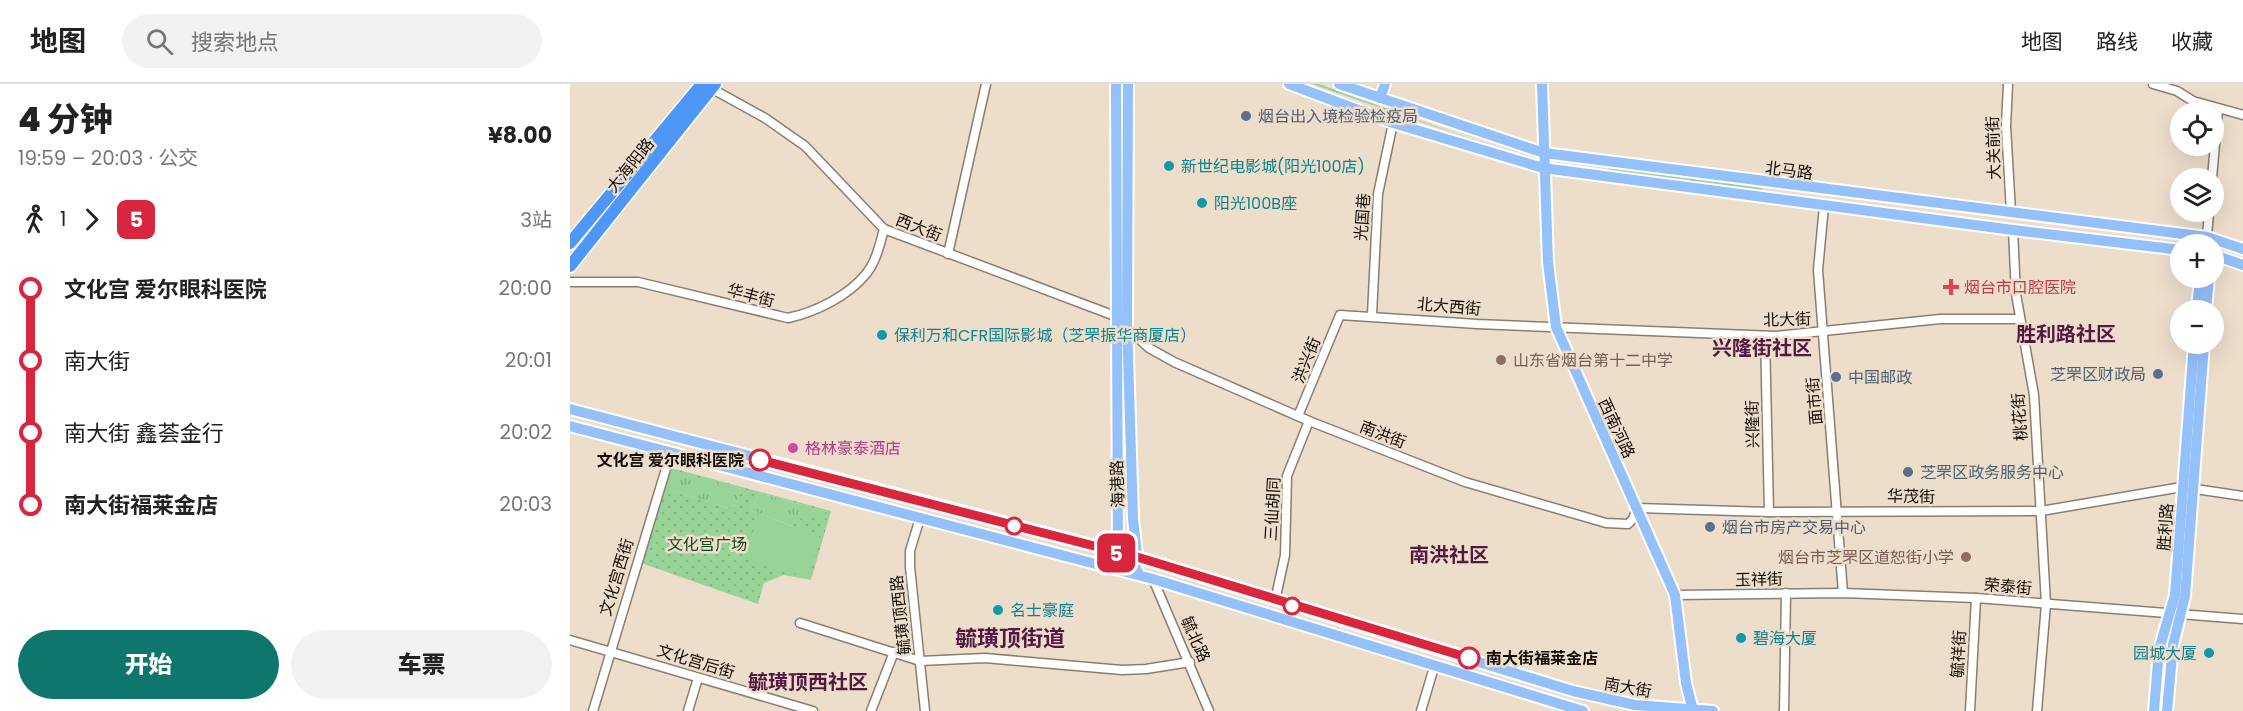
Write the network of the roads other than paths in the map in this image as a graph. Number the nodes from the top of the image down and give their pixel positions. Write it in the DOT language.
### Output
graph roads {
  1 [pos="987,84"];
  2 [pos="1116,84"];
  3 [pos="1128,84"];
  4 [pos="1289,84"];
  5 [pos="1339,84"];
  6 [pos="1385,84"];
  7 [pos="1542,84"];
  8 [pos="2008,84"];
  9 [pos="2153,84"];
  10 [pos="708,85"];
  11 [pos="1380,98"];
  12 [pos="2196,102"];
  13 [pos="2224,111"];
  14 [pos="2243,115"];
  15 [pos="1394,123"];
  16 [pos="1544,153"];
  17 [pos="1543,168"];
  18 [pos="1824,206"];
  19 [pos="2011,212"];
  20 [pos="884,230"];
  21 [pos="2013,230"];
  22 [pos="2170,236"];
  23 [pos="570,243"];
  24 [pos="2224,245"];
  25 [pos="2170,249"];
  26 [pos="2243,249"];
  27 [pos="948,254"];
  28 [pos="2224,258"];
  29 [pos="2243,265"];
  30 [pos="570,266"];
  31 [pos="570,282"];
  32 [pos="1340,315"];
  33 [pos="1372,315"];
  34 [pos="1115,316"];
  35 [pos="2020,319"];
  36 [pos="1127,325"];
  37 [pos="1556,327"];
  38 [pos="1824,333"];
  39 [pos="1765,336"];
  40 [pos="2194,354"];
  41 [pos="2203,354"];
  42 [pos="570,409"];
  43 [pos="1298,416"];
  44 [pos="1309,421"];
  45 [pos="570,426"];
  46 [pos="670,452"];
  47 [pos="2187,488"];
  48 [pos="2243,496"];
  49 [pos="1637,507"];
  50 [pos="1839,511"];
  51 [pos="2041,511"];
  52 [pos="1769,512"];
  53 [pos="920,518"];
  54 [pos="1118,525"];
  55 [pos="1085,545"];
  56 [pos="1118,553"];
  57 [pos="1137,557"];
  58 [pos="1153,579"];
  59 [pos="1786,593"];
  60 [pos="1843,593"];
  61 [pos="1675,595"];
  62 [pos="1976,598"];
  63 [pos="1275,601"];
  64 [pos="2046,604"];
  65 [pos="2175,614"];
  66 [pos="2243,619"];
  67 [pos="800,623"];
  68 [pos="570,640"];
  69 [pos="609,651"];
  70 [pos="894,652"];
  71 [pos="920,661"];
  72 [pos="1190,662"];
  73 [pos="1435,664"];
  74 [pos="698,678"];
  75 [pos="1559,708"];
  76 [pos="593,711"];
  77 [pos="688,711"];
  78 [pos="813,711"];
  79 [pos="871,711"];
  80 [pos="925,711"];
  81 [pos="1209,711"];
  82 [pos="1420,711"];
  83 [pos="1583,711"];
  84 [pos="1693,711"];
  85 [pos="1713,711"];
  86 [pos="1784,711"];
  87 [pos="1970,711"];
  88 [pos="2037,711"];
  89 [pos="2154,711"];
  90 [pos="2167,711"];
  1 -- 27 [label="street"];
  2 -- 34 [label="main road, 海港路"];
  3 -- 36 [label="main road, 海港路"];
  4 -- 15 [label="main road, 北马路"];
  5 -- 11 [label="main road, 北马路"];
  6 -- 11 [label="main road"];
  7 -- 16 [label="main road, 西南河路"];
  8 -- 19 [label="street, 大关前街"];
  9 -- 12 [label="street"];
  10 -- 20 [label="street, 西大街"];
  10 -- 23 [label="highway, 大海阳路"];
  10 -- 30 [label="highway, 大海阳路"];
  11 -- 16 [label="main road, 北马路"];
  13 -- 14 [label="street"];
  15 -- 17 [label="main road, 北马路"];
  15 -- 33 [label="street, 光国巷"];
  16 -- 17 [label="main road, 西南河路"];
  16 -- 19 [label="main road, 北马路"];
  17 -- 18 [label="main road, 北马路"];
  17 -- 37 [label="main road, 西南河路"];
  18 -- 21 [label="main road, 北马路"];
  18 -- 38 [label="street, 面市街"];
  19 -- 22 [label="main road, 北马路"];
  20 -- 27 [label="street, 西大街"];
  20 -- 31 [label="street, 华丰街"];
  21 -- 25 [label="main road, 北马路"];
  21 -- 35 [label="street, 桃花街"];
  24 -- 26 [label="main road, 北马路"];
  27 -- 34 [label="street, 西大街"];
  28 -- 29 [label="main road"];
  32 -- 33 [label="street, 北大西街"];
  32 -- 43 [label="street, 洪兴街"];
  33 -- 37 [label="street, 北大西街"];
  34 -- 36 [label="street, 西大街"];
  34 -- 54 [label="main road, 海港路"];
  35 -- 38 [label="street, 北大街"];
  35 -- 51 [label="street, 桃花街"];
  36 -- 43 [label="street, 南洪街"];
  36 -- 57 [label="main road, 海港路"];
  37 -- 39 [label="street, 北大街"];
  37 -- 49 [label="main road, 西南河路"];
  38 -- 39 [label="street, 北大街"];
  38 -- 50 [label="street, 面市街"];
  39 -- 52 [label="street, 兴隆街"];
  40 -- 47 [label="main road, 胜利路"];
  41 -- 47 [label="main road, 胜利路"];
  42 -- 55 [label="main road, 南大街"];
  43 -- 44 [label="street, 南洪街"];
  44 -- 49 [label="street, 南洪街"];
  44 -- 63 [label="street, 三仙胡同"];
  45 -- 46 [label="main road"];
  46 -- 53 [label="main road"];
  46 -- 69 [label="street, 文化宫西街"];
  47 -- 48 [label="street, 华茂街"];
  47 -- 51 [label="street, 华茂街"];
  47 -- 65 [label="main road, 胜利路"];
  49 -- 52 [label="street, 华茂街"];
  49 -- 61 [label="main road, 西南河路"];
  50 -- 51 [label="street, 华茂街"];
  50 -- 52 [label="street, 华茂街"];
  50 -- 60 [label="street, 面市街"];
  51 -- 64 [label="street, 桃花街"];
  53 -- 58 [label="main road"];
  53 -- 71 [label="street, 毓璜顶西路"];
  54 -- 55 [label="main road"];
  54 -- 56 [label="main road, 海港路"];
  55 -- 56 [label="main road, 南大街"];
  56 -- 57 [label="main road, 南大街"];
  56 -- 58 [label="main road"];
  57 -- 58 [label="main road"];
  57 -- 63 [label="main road, 南大街"];
  58 -- 72 [label="street, 毓北路"];
  58 -- 73 [label="main road"];
  59 -- 60 [label="street, 玉祥街"];
  59 -- 61 [label="street, 玉祥街"];
  59 -- 86 [label="street"];
  60 -- 62 [label="street, 荣泰街"];
  61 -- 84 [label="main road, 西南河路"];
  62 -- 64 [label="street, 荣泰街"];
  62 -- 87 [label="street, 毓祥街"];
  63 -- 84 [label="main road, 南大街"];
  64 -- 65 [label="street, 荣泰街"];
  64 -- 88 [label="street, 桃花街"];
  65 -- 66 [label="street, 荣泰街"];
  65 -- 89 [label="main road, 胜利路"];
  65 -- 90 [label="main road, 胜利路"];
  67 -- 70 [label="street"];
  68 -- 69 [label="street, 文化宫后街"];
  69 -- 74 [label="street, 文化宫后街"];
  69 -- 76 [label="street, 文化宫西街"];
  70 -- 71 [label="street"];
  70 -- 79 [label="street"];
  71 -- 72 [label="street"];
  71 -- 80 [label="street, 毓璜顶西路"];
  72 -- 81 [label="street, 毓北路"];
  73 -- 75 [label="main road"];
  73 -- 82 [label="street"];
  74 -- 77 [label="street"];
  74 -- 78 [label="street, 文化宫后街"];
  75 -- 83 [label="main road"];
  84 -- 85 [label="main road, 南大街"];
}
